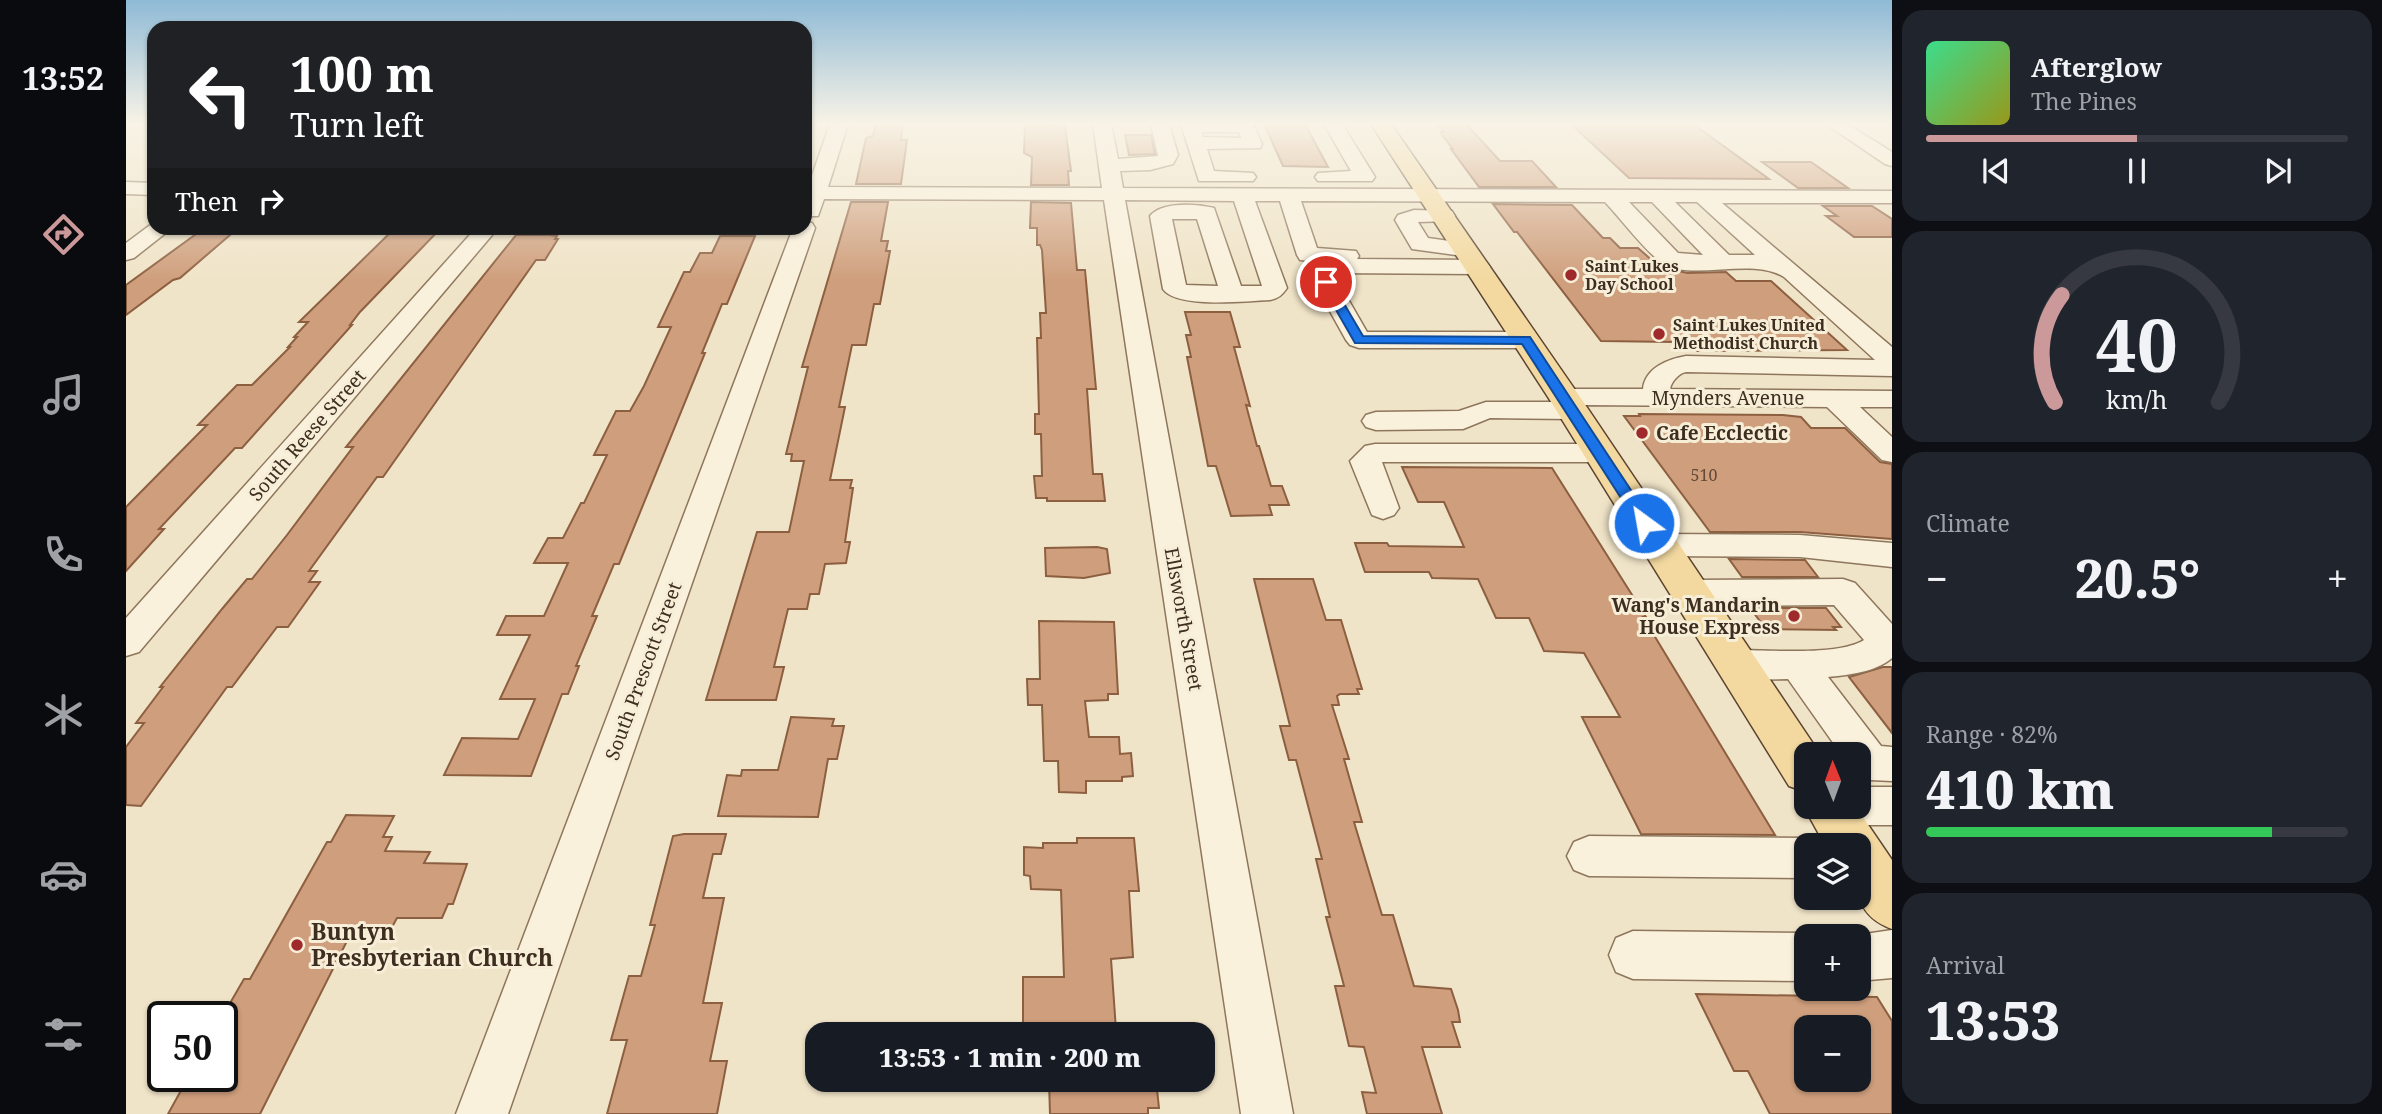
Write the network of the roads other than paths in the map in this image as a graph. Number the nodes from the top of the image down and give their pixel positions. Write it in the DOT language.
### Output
graph roads {
  1 [pos="1111,176"];
  2 [pos="1119,176"];
  3 [pos="1206,176"];
  4 [pos="1364,176"];
  5 [pos="1417,176"];
  6 [pos="1111,179"];
  7 [pos="126,188"];
  8 [pos="147,189"];
  9 [pos="812,193"];
  10 [pos="1298,193"];
  11 [pos="1612,197"];
  12 [pos="1658,197"];
  13 [pos="1703,197"];
  14 [pos="1892,197"];
  15 [pos="1246,204"];
  16 [pos="1438,207"];
  17 [pos="1206,213"];
  18 [pos="151,235"];
  19 [pos="481,235"];
  20 [pos="801,235"];
  21 [pos="126,253"];
  22 [pos="1472,258"];
  23 [pos="1723,262"];
  24 [pos="1776,262"];
  25 [pos="1232,294"];
  26 [pos="1526,340"];
  27 [pos="1892,361"];
  28 [pos="1892,368"];
  29 [pos="1656,398"];
  30 [pos="1835,399"];
  31 [pos="1892,399"];
  32 [pos="1568,404"];
  33 [pos="1376,421"];
  34 [pos="1600,453"];
  35 [pos="1892,453"];
  36 [pos="1383,508"];
  37 [pos="1659,545"];
  38 [pos="1892,555"];
  39 [pos="1690,593"];
  40 [pos="126,642"];
  41 [pos="1797,663"];
  42 [pos="1738,665"];
  43 [pos="1794,753"];
  44 [pos="1892,764"];
  45 [pos="1871,806"];
  46 [pos="1892,806"];
  47 [pos="1588,856"];
  48 [pos="1794,858"];
  49 [pos="1871,873"];
  50 [pos="1892,904"];
  51 [pos="1892,954"];
  52 [pos="1633,955"];
  53 [pos="1871,956"];
  54 [pos="1794,957"];
  55 [pos="482,1114"];
  56 [pos="1267,1114"];
  1 -- 6 [label="street, Ellsworth Street"];
  2 -- 6 [label="street"];
  3 -- 10 [label="street"];
  4 -- 10 [label="street"];
  5 -- 16 [label="main road"];
  6 -- 9 [label="street"];
  6 -- 15 [label="street"];
  6 -- 56 [label="street, Ellsworth Street"];
  7 -- 8 [label="street"];
  10 -- 15 [label="street"];
  10 -- 16 [label="street"];
  10 -- 22 [label="street"];
  11 -- 12 [label="street"];
  11 -- 16 [label="street"];
  11 -- 23 [label="street"];
  12 -- 13 [label="street"];
  12 -- 23 [label="street"];
  13 -- 14 [label="street"];
  13 -- 24 [label="street"];
  15 -- 17 [label="street"];
  15 -- 25 [label="street"];
  16 -- 22 [label="main road"];
  16 -- 22 [label="street"];
  17 -- 25 [label="street"];
  17 -- 25 [label="street"];
  18 -- 21 [label="street"];
  19 -- 40 [label="street, South Reese Street"];
  20 -- 55 [label="street, South Prescott Street"];
  22 -- 26 [label="main road"];
  22 -- 26 [label="street"];
  23 -- 24 [label="street"];
  24 -- 27 [label="street"];
  26 -- 32 [label="main road"];
  28 -- 29 [label="street"];
  29 -- 30 [label="street, Mynders Avenue"];
  29 -- 32 [label="street, Mynders Avenue"];
  30 -- 31 [label="street, Mynders Avenue"];
  30 -- 35 [label="street"];
  32 -- 33 [label="street, Mynders Avenue"];
  32 -- 34 [label="main road"];
  34 -- 36 [label="street"];
  34 -- 37 [label="main road"];
  37 -- 38 [label="street"];
  37 -- 39 [label="main road"];
  39 -- 41 [label="street"];
  39 -- 42 [label="main road"];
  41 -- 42 [label="street"];
  41 -- 44 [label="street"];
  42 -- 43 [label="main road"];
  45 -- 46 [label="street"];
  47 -- 48 [label="street"];
  49 -- 50 [label="main road"];
  51 -- 53 [label="street"];
  52 -- 54 [label="street"];
}
